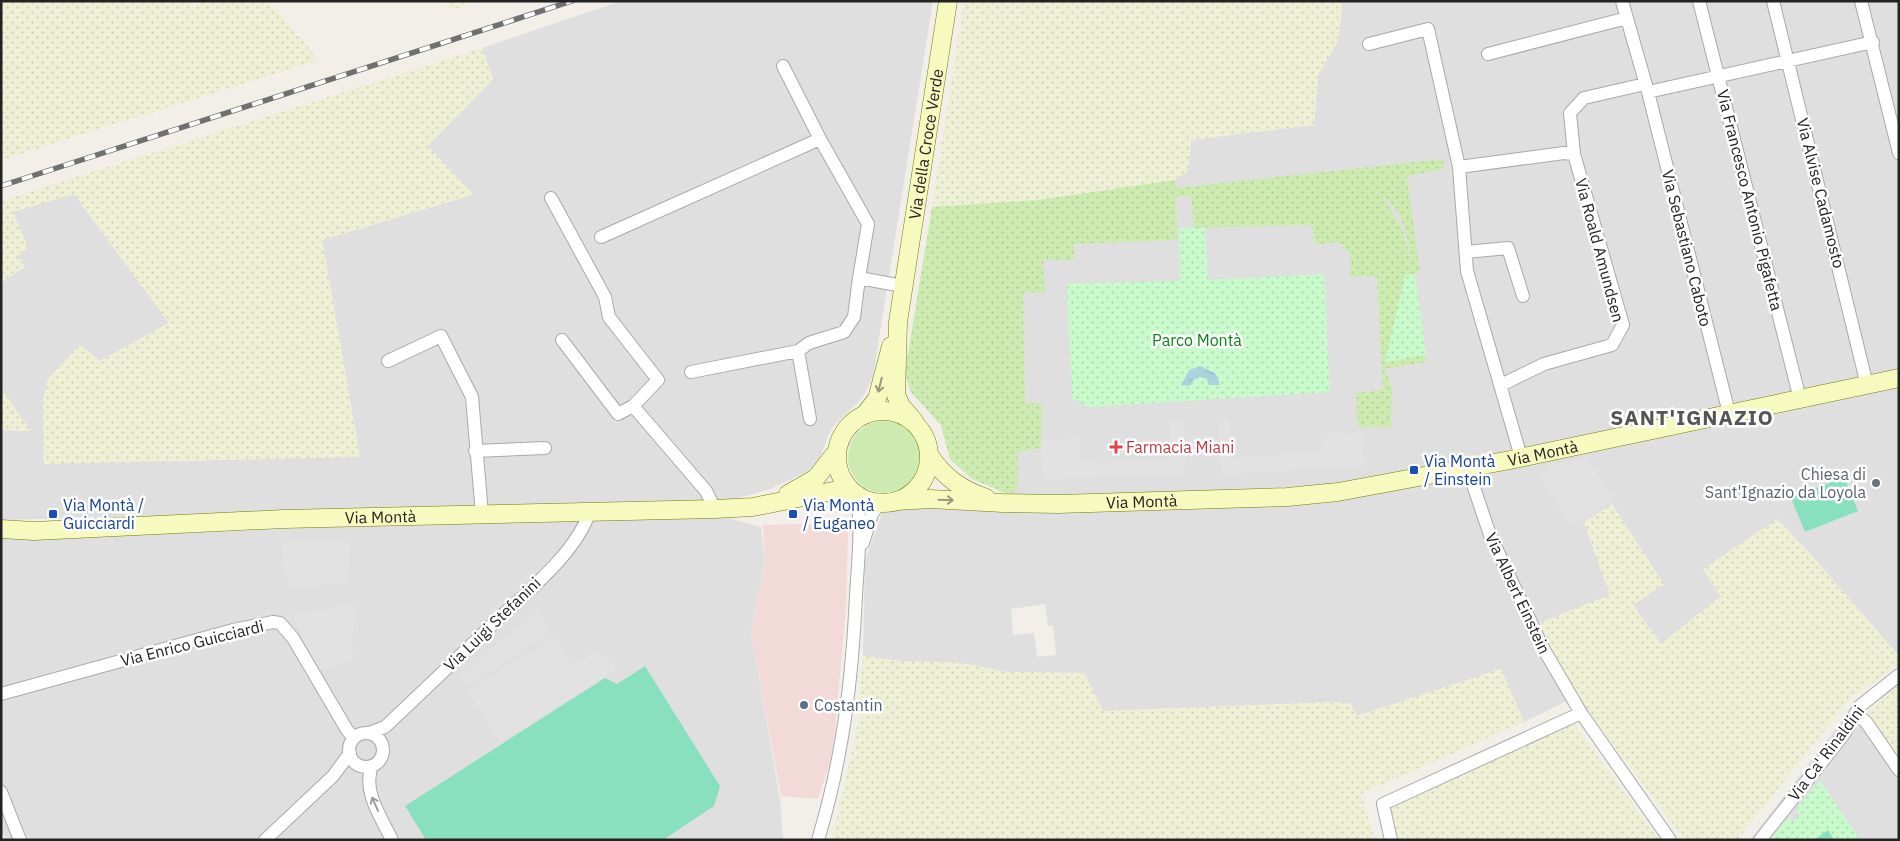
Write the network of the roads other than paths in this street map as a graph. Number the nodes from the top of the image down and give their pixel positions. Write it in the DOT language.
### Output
graph roads {
  1 [pos="948,1"];
  2 [pos="1622,1"];
  3 [pos="1700,1"];
  4 [pos="1773,1"];
  5 [pos="1861,1"];
  6 [pos="1627,18"];
  7 [pos="1873,42"];
  8 [pos="1368,44"];
  9 [pos="1488,54"];
  10 [pos="1788,61"];
  11 [pos="783,66"];
  12 [pos="1719,76"];
  13 [pos="1646,88"];
  14 [pos="820,139"];
  15 [pos="1899,152"];
  16 [pos="1574,154"];
  17 [pos="1459,167"];
  18 [pos="551,198"];
  19 [pos="601,237"];
  20 [pos="1466,252"];
  21 [pos="859,278"];
  22 [pos="903,286"];
  23 [pos="1523,296"];
  24 [pos="898,322"];
  25 [pos="562,340"];
  26 [pos="798,350"];
  27 [pos="388,361"];
  28 [pos="691,372"];
  29 [pos="1899,378"];
  30 [pos="1501,384"];
  31 [pos="1868,385"];
  32 [pos="1800,399"];
  33 [pos="633,406"];
  34 [pos="1729,413"];
  35 [pos="865,414"];
  36 [pos="810,419"];
  37 [pos="914,421"];
  38 [pos="545,448"];
  39 [pos="475,451"];
  40 [pos="837,451"];
  41 [pos="930,456"];
  42 [pos="1521,457"];
  43 [pos="1466,467"];
  44 [pos="856,495"];
  45 [pos="888,502"];
  46 [pos="1003,504"];
  47 [pos="761,506"];
  48 [pos="715,509"];
  49 [pos="589,513"];
  50 [pos="482,514"];
  51 [pos="1,529"];
  52 [pos="859,557"];
  53 [pos="1899,675"];
  54 [pos="1,694"];
  55 [pos="1581,712"];
  56 [pos="1856,714"];
  57 [pos="385,727"];
  58 [pos="369,733"];
  59 [pos="354,738"];
  60 [pos="381,740"];
  61 [pos="350,752"];
  62 [pos="366,766"];
  63 [pos="1899,770"];
  64 [pos="333,776"];
  65 [pos="1,792"];
  66 [pos="20,840"];
  67 [pos="265,840"];
  68 [pos="392,840"];
  69 [pos="818,840"];
  70 [pos="1391,840"];
  71 [pos="1670,840"];
  72 [pos="1760,840"];
  1 -- 22 [label="main road, Via della Croce Verde"];
  2 -- 6 [label="street, Via Sebastiano Caboto"];
  3 -- 12 [label="street, Via Francesco Antonio Pigafetta"];
  4 -- 10 [label="street, Via Alvise Cadamosto"];
  5 -- 7 [label="street"];
  6 -- 9 [label="street"];
  6 -- 13 [label="street, Via Sebastiano Caboto"];
  7 -- 10 [label="street"];
  7 -- 15 [label="street"];
  8 -- 17 [label="street"];
  10 -- 12 [label="street"];
  10 -- 31 [label="street, Via Alvise Cadamosto"];
  11 -- 14 [label="street"];
  12 -- 13 [label="street"];
  12 -- 32 [label="street, Via Francesco Antonio Pigafetta"];
  13 -- 16 [label="street, Via Roald Amundsen"];
  13 -- 34 [label="street, Via Sebastiano Caboto"];
  14 -- 19 [label="street"];
  14 -- 21 [label="street"];
  16 -- 17 [label="street"];
  16 -- 30 [label="street, Via Roald Amundsen"];
  17 -- 20 [label="street"];
  18 -- 33 [label="street"];
  20 -- 23 [label="street"];
  20 -- 30 [label="street"];
  21 -- 22 [label="street"];
  21 -- 26 [label="street"];
  22 -- 24 [label="main road, Via della Croce Verde"];
  24 -- 35 [label="main road, Via della Croce Verde, one-way"];
  24 -- 37 [label="main road, Via della Croce Verde"];
  25 -- 33 [label="street"];
  26 -- 28 [label="street"];
  26 -- 36 [label="street"];
  27 -- 39 [label="street"];
  29 -- 31 [label="main road, Via Montà"];
  30 -- 42 [label="street"];
  31 -- 32 [label="main road, Via Montà"];
  32 -- 34 [label="main road, Via Montà"];
  33 -- 48 [label="street"];
  34 -- 42 [label="main road, Via Montà"];
  35 -- 37 [label="main road"];
  35 -- 40 [label="main road, Via Montà"];
  37 -- 41 [label="main road, Via Montà"];
  38 -- 39 [label="street"];
  39 -- 50 [label="street"];
  40 -- 44 [label="main road"];
  40 -- 47 [label="main road, Via Montà"];
  41 -- 45 [label="main road"];
  41 -- 46 [label="main road, Via Montà"];
  42 -- 43 [label="main road, Via Montà"];
  43 -- 46 [label="main road, Via Montà"];
  43 -- 55 [label="street, Via Albert Einstein"];
  44 -- 45 [label="main road, Via Montà"];
  44 -- 47 [label="main road, Via Montà"];
  44 -- 52 [label="street"];
  45 -- 46 [label="main road, Via Montà, one-way"];
  45 -- 52 [label="street"];
  47 -- 48 [label="main road, Via Montà"];
  48 -- 49 [label="main road, Via Montà"];
  49 -- 50 [label="main road, Via Montà"];
  49 -- 57 [label="street, Via Luigi Stefanini"];
  50 -- 51 [label="main road, Via Montà"];
  52 -- 69 [label="street"];
  53 -- 56 [label="street, Via Ca' Rinaldini"];
  54 -- 59 [label="street, Via Enrico Guicciardi"];
  55 -- 70 [label="street"];
  55 -- 71 [label="street, Via Albert Einstein"];
  56 -- 63 [label="street"];
  56 -- 72 [label="street, Via Ca' Rinaldini"];
  57 -- 58 [label="street, Via Luigi Stefanini"];
  57 -- 60 [label="street, Via Luigi Stefanini"];
  58 -- 59 [label="street, Via Luigi Stefanini"];
  58 -- 60 [label="street"];
  59 -- 61 [label="street"];
  60 -- 62 [label="street, Via Luigi Stefanini"];
  61 -- 62 [label="street"];
  61 -- 64 [label="street"];
  62 -- 64 [label="street"];
  68 -- 62 [label="street, Via Luigi Stefanini, one-way"];
  64 -- 67 [label="street"];
  65 -- 66 [label="street"];
}
